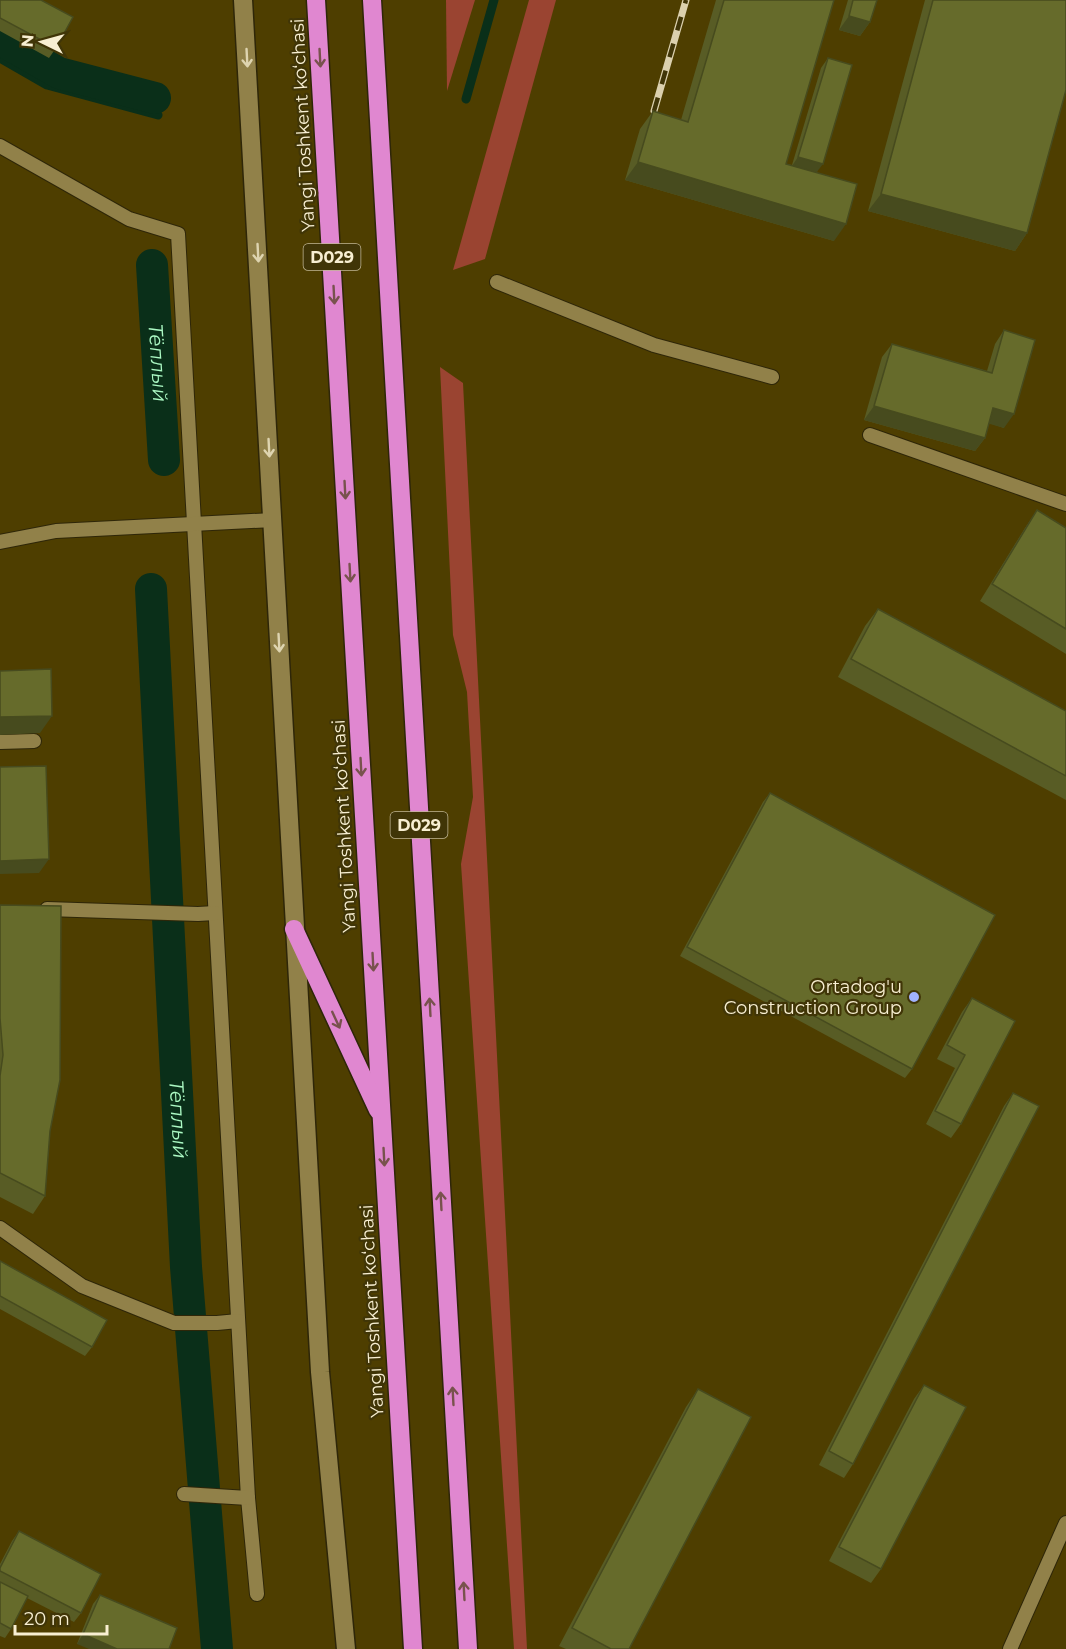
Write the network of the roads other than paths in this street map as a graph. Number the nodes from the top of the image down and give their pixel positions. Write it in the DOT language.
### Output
graph roads {
  1 [pos="243,0"];
  2 [pos="316,0"];
  3 [pos="372,0"];
  4 [pos="0,146"];
  5 [pos="497,282"];
  6 [pos="772,377"];
  7 [pos="870,435"];
  8 [pos="1066,503"];
  9 [pos="273,520"];
  10 [pos="193,524"];
  11 [pos="0,542"];
  12 [pos="34,741"];
  13 [pos="0,742"];
  14 [pos="47,909"];
  15 [pos="216,913"];
  16 [pos="294,929"];
  17 [pos="382,1119"];
  18 [pos="0,1228"];
  19 [pos="238,1321"];
  20 [pos="184,1494"];
  21 [pos="248,1498"];
  22 [pos="1066,1523"];
  23 [pos="257,1594"];
  24 [pos="346,1649"];
  25 [pos="413,1649"];
  26 [pos="468,1649"];
  27 [pos="1010,1649"];
  1 -- 9 [label="main road, one-way"];
  2 -- 17 [label="highway, Yangi Toshkent ko‘chasi / D029, one-way"];
  26 -- 3 [label="highway, D029, one-way"];
  4 -- 10 [label="lane"];
  5 -- 6 [label="lane"];
  7 -- 8 [label="lane"];
  9 -- 10 [label="lane"];
  9 -- 16 [label="main road, one-way"];
  10 -- 11 [label="lane"];
  10 -- 15 [label="lane"];
  12 -- 13 [label="lane"];
  14 -- 15 [label="lane"];
  15 -- 19 [label="lane"];
  16 -- 17 [label="highway, one-way"];
  16 -- 24 [label="main road"];
  17 -- 25 [label="highway, Yangi Toshkent ko‘chasi / D029, one-way"];
  18 -- 19 [label="lane"];
  19 -- 21 [label="lane"];
  20 -- 21 [label="lane"];
  21 -- 23 [label="lane"];
  22 -- 27 [label="lane"];
}
